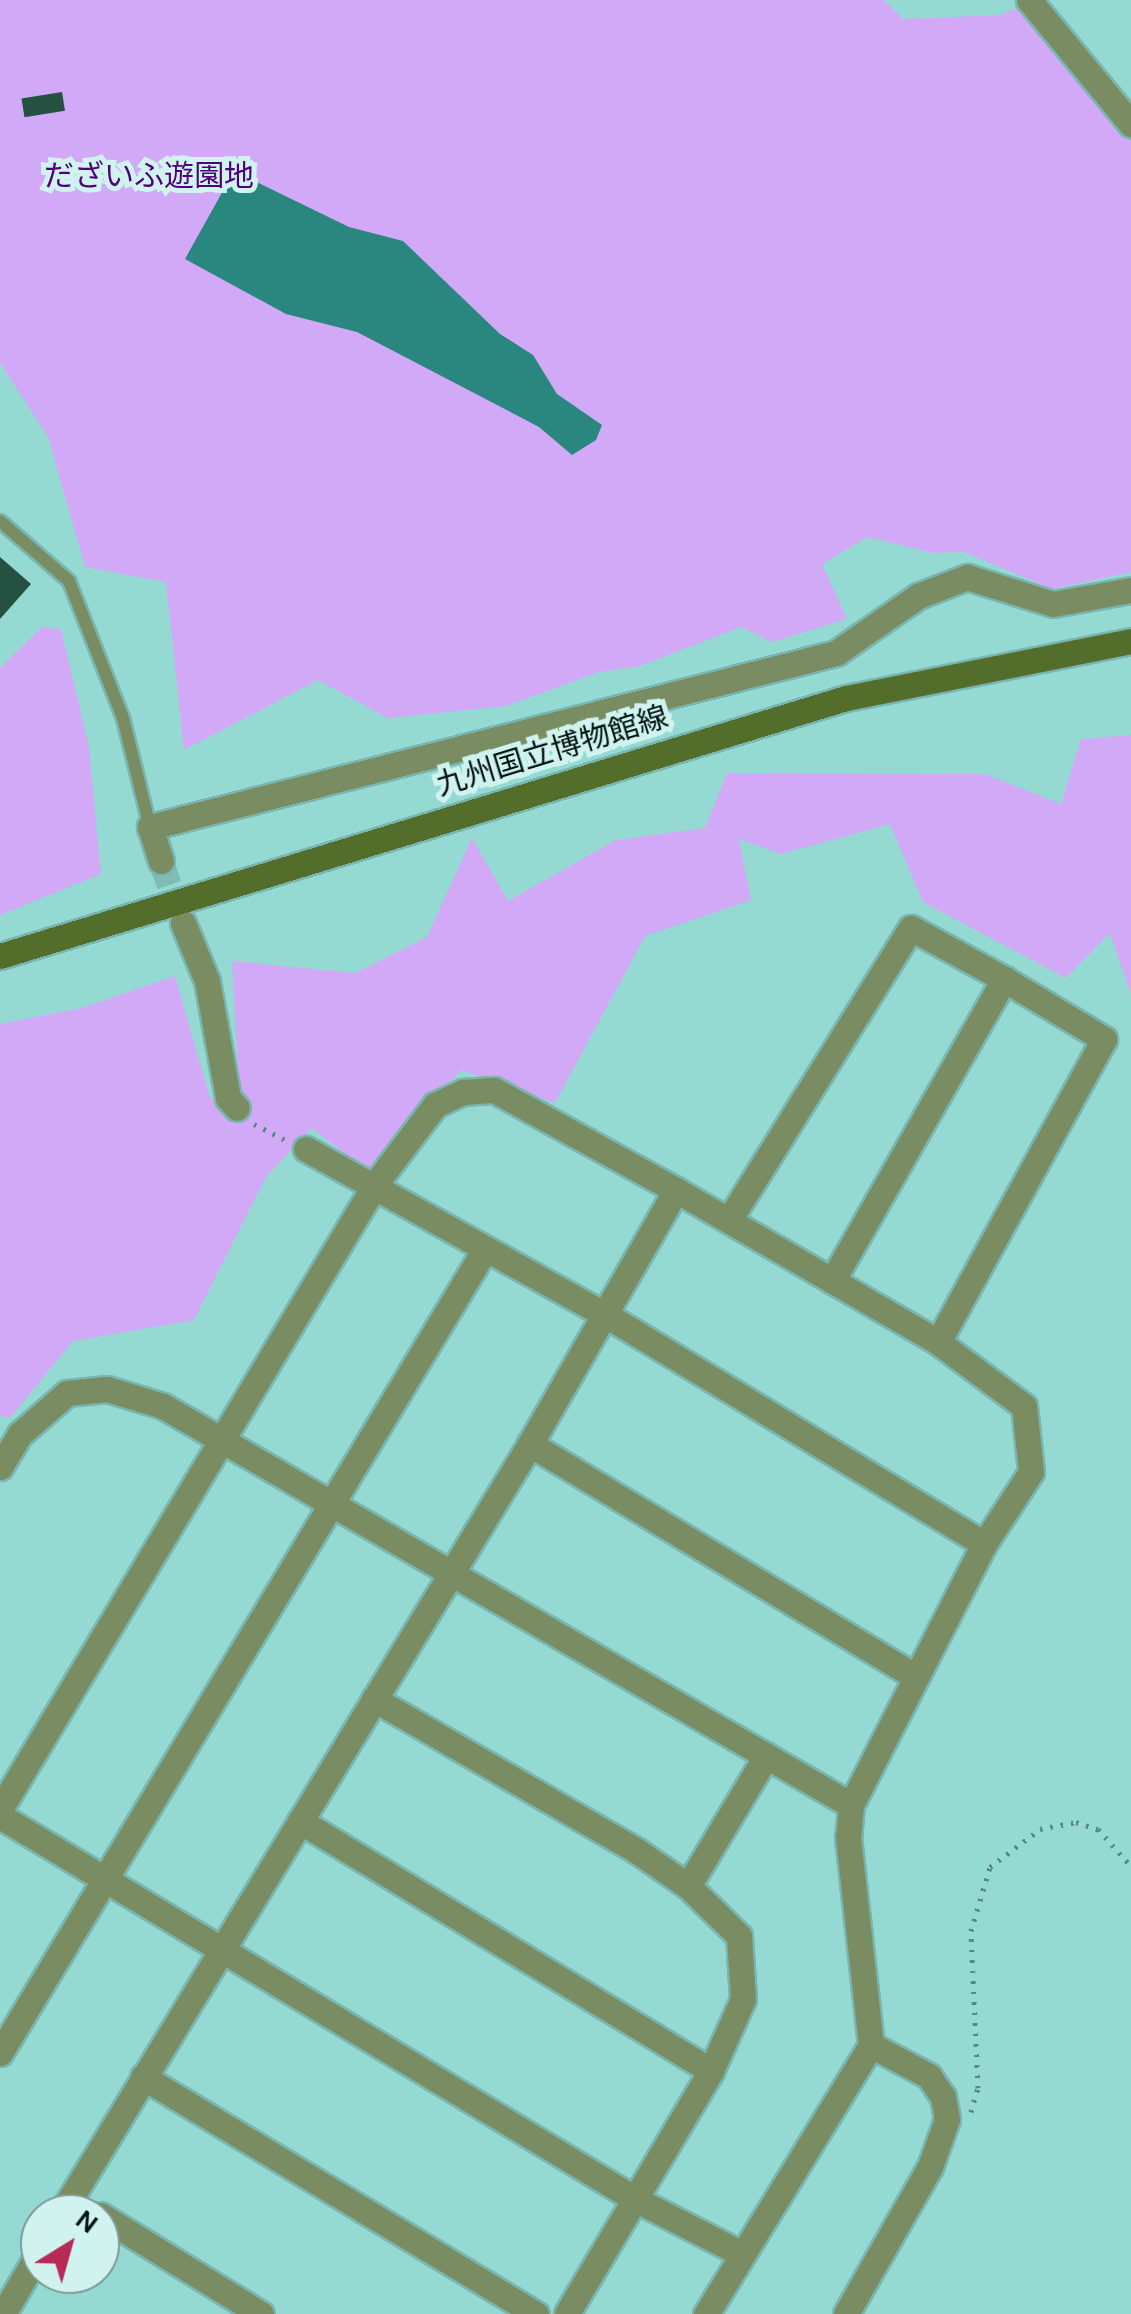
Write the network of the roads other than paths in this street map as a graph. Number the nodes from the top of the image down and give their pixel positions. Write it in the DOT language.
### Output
graph roads {
  1 [pos="1029,0"];
  2 [pos="1131,124"];
  3 [pos="0,521"];
  4 [pos="1131,590"];
  5 [pos="1131,641"];
  6 [pos="150,827"];
  7 [pos="162,861"];
  8 [pos="183,923"];
  9 [pos="0,956"];
  10 [pos="1004,979"];
  11 [pos="238,1108"];
  12 [pos="306,1150"];
  13 [pos="376,1183"];
  14 [pos="676,1190"];
  15 [pos="728,1220"];
  16 [pos="484,1251"];
  17 [pos="832,1280"];
  18 [pos="606,1315"];
  19 [pos="938,1342"];
  20 [pos="223,1442"];
  21 [pos="530,1444"];
  22 [pos="0,1467"];
  23 [pos="332,1505"];
  24 [pos="984,1544"];
  25 [pos="451,1572"];
  26 [pos="915,1676"];
  27 [pos="374,1699"];
  28 [pos="766,1756"];
  29 [pos="852,1805"];
  30 [pos="0,1812"];
  31 [pos="300,1821"];
  32 [pos="104,1878"];
  33 [pos="688,1886"];
  34 [pos="222,1951"];
  35 [pos="871,2045"];
  36 [pos="0,2053"];
  37 [pos="711,2071"];
  38 [pos="143,2077"];
  39 [pos="73,2194"];
  40 [pos="635,2198"];
  41 [pos="120,2228"];
  42 [pos="742,2254"];
  43 [pos="20,2285"];
  44 [pos="3,2314"];
  45 [pos="261,2314"];
  46 [pos="536,2314"];
  47 [pos="567,2314"];
  48 [pos="706,2314"];
  49 [pos="846,2314"];
  1 -- 2 [label="street"];
  3 -- 6 [label="lane"];
  4 -- 6 [label="street"];
  5 -- 9 [label="main road, 九州国立博物館線"];
  6 -- 7 [label="street"];
  8 -- 11 [label="street"];
  10 -- 15 [label="street"];
  10 -- 17 [label="street"];
  10 -- 19 [label="street"];
  12 -- 13 [label="street"];
  13 -- 14 [label="street"];
  13 -- 16 [label="street"];
  13 -- 20 [label="street"];
  14 -- 15 [label="street"];
  14 -- 18 [label="street"];
  15 -- 17 [label="street"];
  16 -- 18 [label="street"];
  16 -- 23 [label="street"];
  17 -- 19 [label="street"];
  18 -- 21 [label="street"];
  18 -- 24 [label="street"];
  19 -- 24 [label="street"];
  20 -- 22 [label="street"];
  20 -- 23 [label="street"];
  20 -- 30 [label="street"];
  21 -- 25 [label="street"];
  21 -- 26 [label="street"];
  23 -- 25 [label="street"];
  23 -- 32 [label="street"];
  24 -- 26 [label="street"];
  25 -- 27 [label="street"];
  25 -- 28 [label="street"];
  26 -- 29 [label="street"];
  27 -- 31 [label="street"];
  27 -- 33 [label="street"];
  28 -- 29 [label="street"];
  28 -- 33 [label="street"];
  29 -- 35 [label="street"];
  30 -- 32 [label="street"];
  31 -- 34 [label="street"];
  31 -- 37 [label="street"];
  32 -- 34 [label="street"];
  32 -- 36 [label="street"];
  33 -- 37 [label="street"];
  34 -- 38 [label="street"];
  34 -- 40 [label="street"];
  35 -- 42 [label="street"];
  35 -- 49 [label="street"];
  37 -- 40 [label="street"];
  38 -- 39 [label="street"];
  38 -- 46 [label="street"];
  40 -- 42 [label="street"];
  40 -- 47 [label="street"];
  41 -- 45 [label="street"];
  42 -- 48 [label="street"];
  43 -- 44 [label="street"];
}
